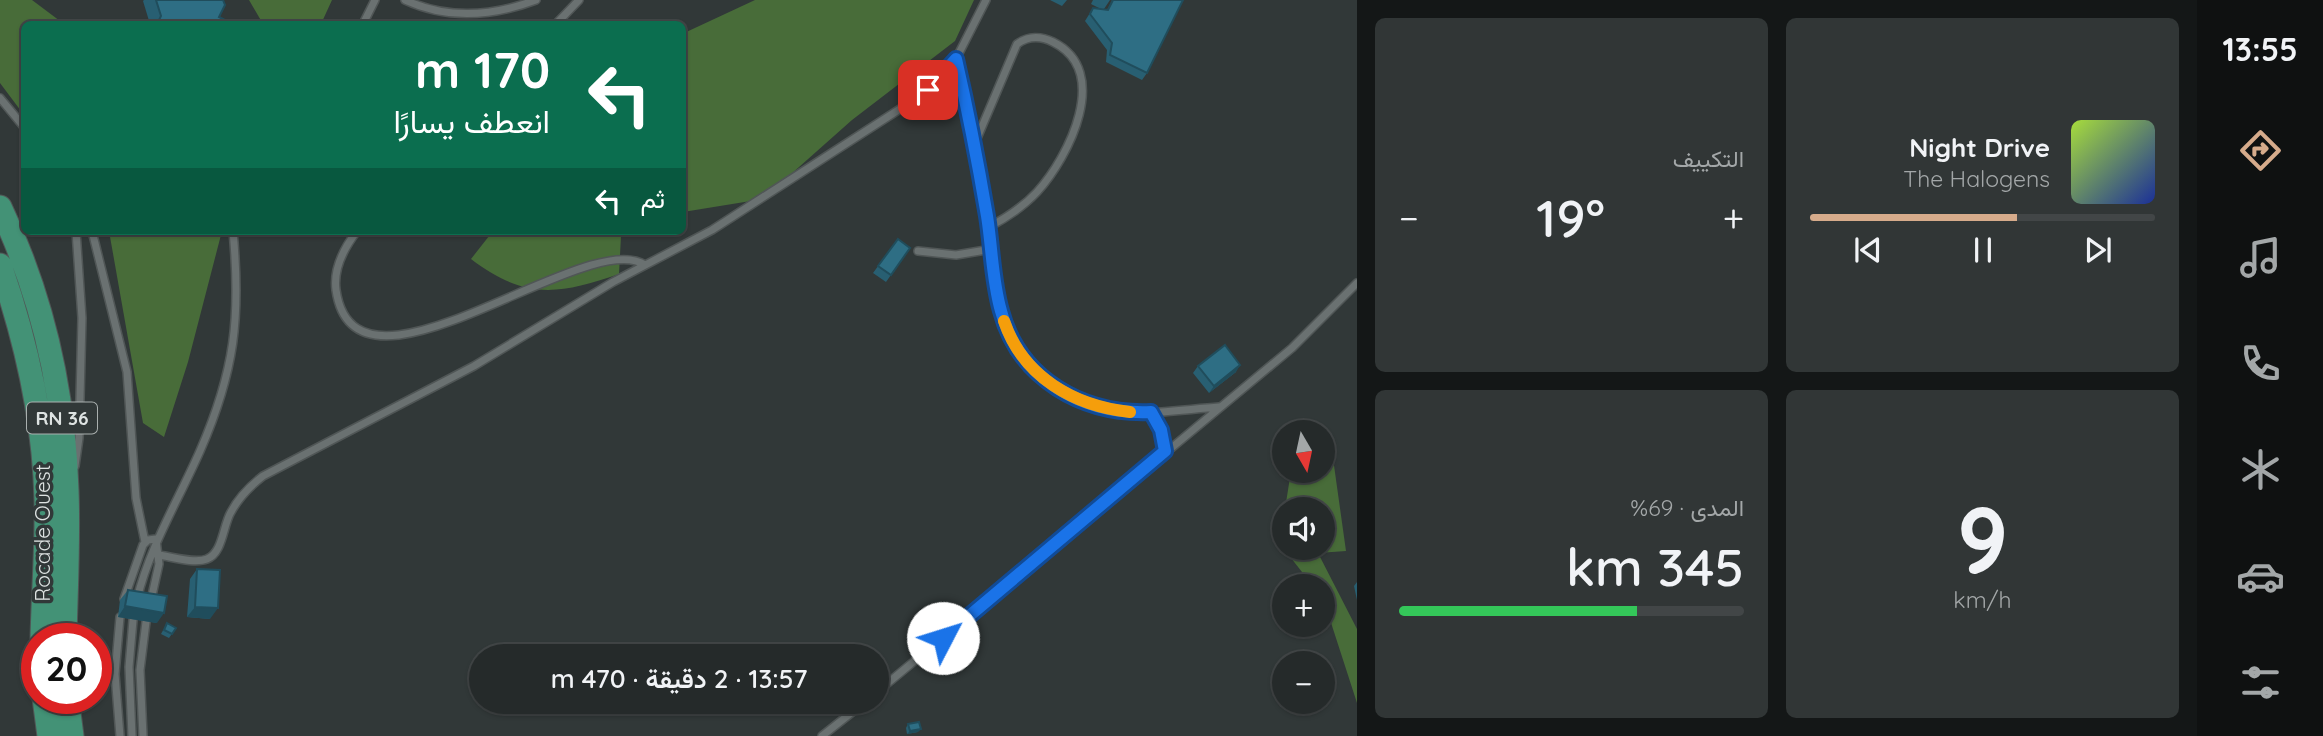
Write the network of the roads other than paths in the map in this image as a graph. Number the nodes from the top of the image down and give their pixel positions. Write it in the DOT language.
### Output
graph roads {
  1 [pos="375,0"];
  2 [pos="405,0"];
  3 [pos="536,0"];
  4 [pos="579,0"];
  5 [pos="986,0"];
  6 [pos="364,21"];
  7 [pos="559,21"];
  8 [pos="956,59"];
  9 [pos="0,98"];
  10 [pos="21,123"];
  11 [pos="975,144"];
  12 [pos="0,207"];
  13 [pos="989,228"];
  14 [pos="76,235"];
  15 [pos="93,235"];
  16 [pos="233,235"];
  17 [pos="355,235"];
  18 [pos="992,249"];
  19 [pos="918,251"];
  20 [pos="0,265"];
  21 [pos="645,265"];
  22 [pos="1357,283"];
  23 [pos="1219,407"];
  24 [pos="1151,412"];
  25 [pos="1165,451"];
  26 [pos="67,490"];
  27 [pos="156,539"];
  28 [pos="145,542"];
  29 [pos="159,555"];
  30 [pos="124,601"];
  31 [pos="136,603"];
  32 [pos="150,605"];
  33 [pos="120,617"];
  34 [pos="133,620"];
  35 [pos="146,622"];
  36 [pos="43,623"];
  37 [pos="65,623"];
  38 [pos="889,682"];
  39 [pos="46,714"];
  40 [pos="69,714"];
  41 [pos="850,714"];
  42 [pos="49,736"];
  43 [pos="72,736"];
  44 [pos="120,736"];
  45 [pos="132,736"];
  46 [pos="143,736"];
  47 [pos="822,736"];
  1 -- 6 [label="lane"];
  2 -- 3 [label="lane"];
  4 -- 7 [label="lane"];
  5 -- 8 [label="lane"];
  8 -- 11 [label="lane"];
  8 -- 21 [label="lane"];
  9 -- 10 [label="lane"];
  11 -- 13 [label="lane"];
  11 -- 13 [label="lane"];
  12 -- 26 [label="highway, RN 36"];
  13 -- 18 [label="lane"];
  14 -- 26 [label="lane"];
  15 -- 28 [label="lane"];
  16 -- 27 [label="lane"];
  17 -- 21 [label="lane"];
  18 -- 19 [label="lane"];
  18 -- 24 [label="lane"];
  20 -- 36 [label="highway, Rocade Ouest"];
  21 -- 29 [label="lane"];
  22 -- 23 [label="lane"];
  23 -- 24 [label="lane"];
  23 -- 25 [label="lane"];
  24 -- 25 [label="lane"];
  25 -- 38 [label="lane"];
  26 -- 37 [label="highway, RN 36"];
  27 -- 28 [label="lane"];
  27 -- 29 [label="lane"];
  27 -- 31 [label="lane"];
  28 -- 30 [label="lane"];
  29 -- 32 [label="lane"];
  33 -- 44 [label="lane"];
  34 -- 45 [label="lane"];
  35 -- 46 [label="lane"];
  39 -- 42 [label="highway"];
  40 -- 43 [label="highway"];
  41 -- 47 [label="lane"];
}
